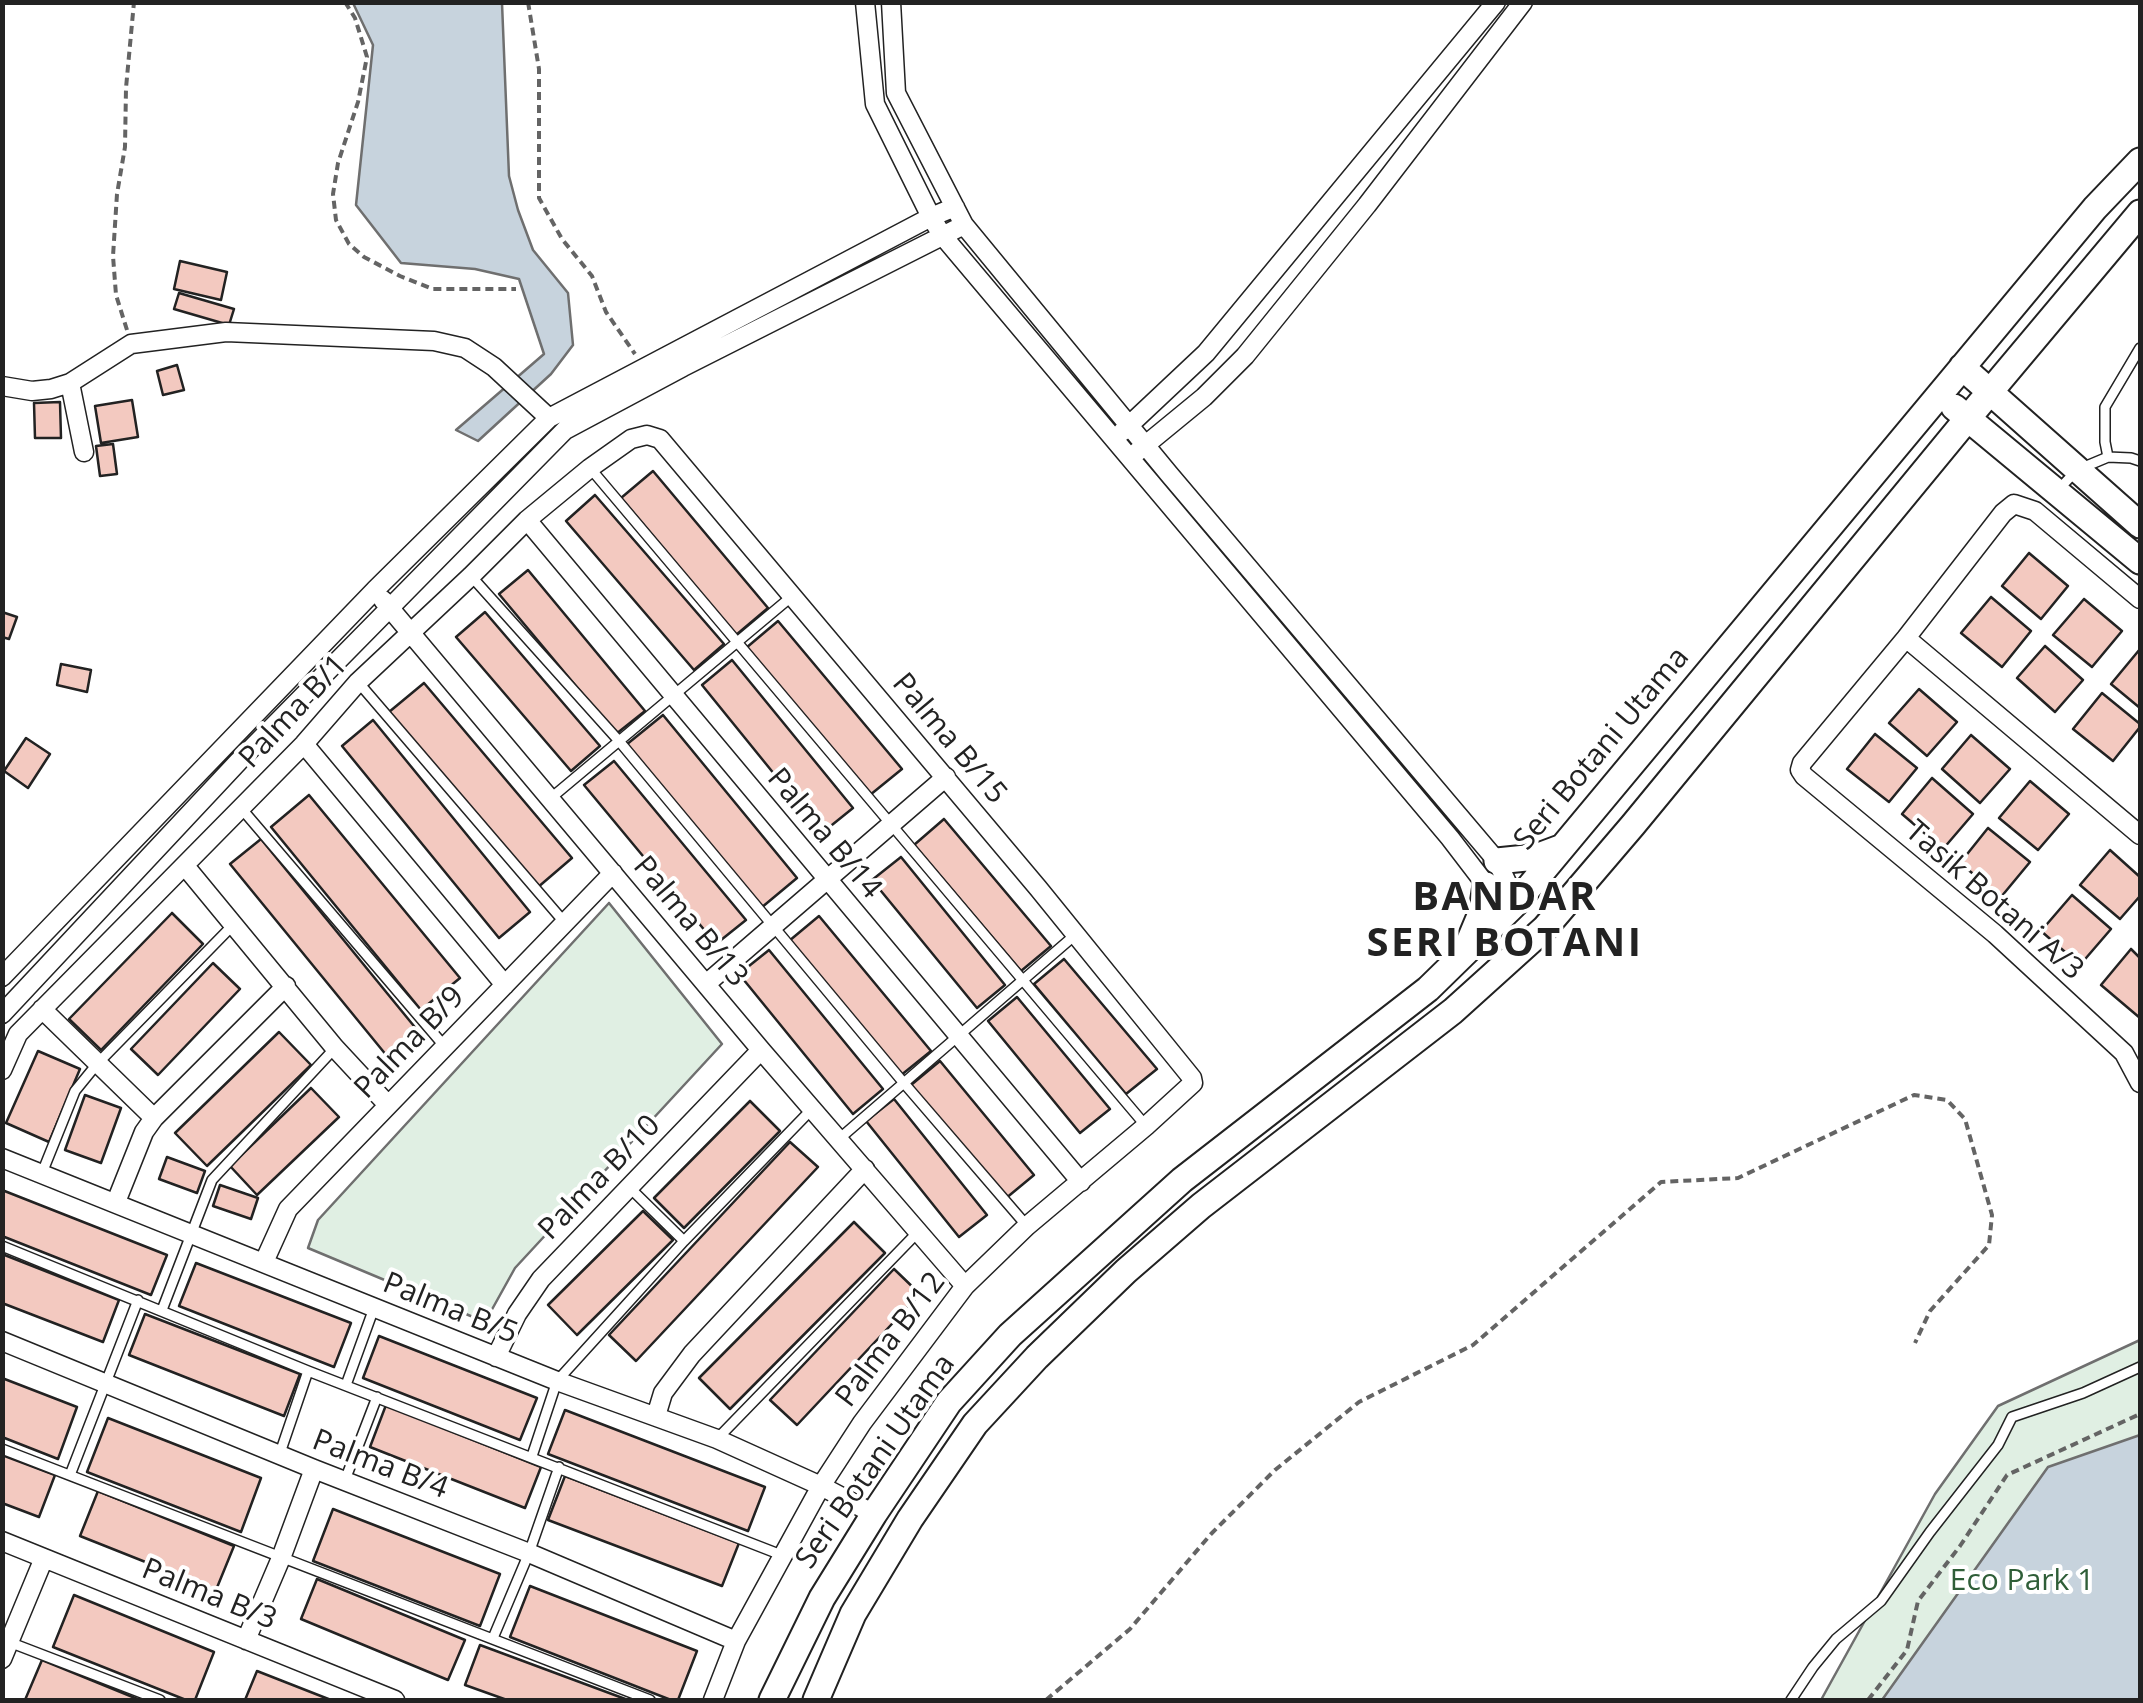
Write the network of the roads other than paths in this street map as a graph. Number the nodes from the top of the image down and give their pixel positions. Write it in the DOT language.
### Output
graph roads {
  1 [pos="865,2"];
  2 [pos="891,2"];
  3 [pos="1496,2"];
  4 [pos="1523,2"];
  5 [pos="2140,161"];
  6 [pos="918,192"];
  7 [pos="955,206"];
  8 [pos="2140,212"];
  9 [pos="931,217"];
  10 [pos="964,225"];
  11 [pos="897,235"];
  12 [pos="942,235"];
  13 [pos="911,252"];
  14 [pos="969,267"];
  15 [pos="2140,348"];
  16 [pos="1962,367"];
  17 [pos="70,382"];
  18 [pos="2,386"];
  19 [pos="1990,392"];
  20 [pos="1938,395"];
  21 [pos="542,412"];
  22 [pos="1968,418"];
  23 [pos="1130,426"];
  24 [pos="660,439"];
  25 [pos="1114,439"];
  26 [pos="1146,445"];
  27 [pos="84,452"];
  28 [pos="2108,457"];
  29 [pos="1130,458"];
  30 [pos="2140,461"];
  31 [pos="590,468"];
  32 [pos="2077,470"];
  33 [pos="2057,491"];
  34 [pos="527,520"];
  35 [pos="2140,525"];
  36 [pos="2140,561"];
  37 [pos="472,576"];
  38 [pos="375,590"];
  39 [pos="791,596"];
  40 [pos="2140,599"];
  41 [pos="389,608"];
  42 [pos="410,632"];
  43 [pos="1906,638"];
  44 [pos="736,642"];
  45 [pos="358,682"];
  46 [pos="672,694"];
  47 [pos="619,741"];
  48 [pos="304,744"];
  49 [pos="946,778"];
  50 [pos="551,798"];
  51 [pos="241,808"];
  52 [pos="890,824"];
  53 [pos="2140,835"];
  54 [pos="1563,846"];
  55 [pos="185,866"];
  56 [pos="613,873"];
  57 [pos="1492,873"];
  58 [pos="827,880"];
  59 [pos="1568,902"];
  60 [pos="1516,903"];
  61 [pos="565,923"];
  62 [pos="234,924"];
  63 [pos="774,925"];
  64 [pos="1074,935"];
  65 [pos="1463,956"];
  66 [pos="2,976"];
  67 [pos="1022,978"];
  68 [pos="706,984"];
  69 [pos="504,985"];
  70 [pos="286,986"];
  71 [pos="1474,991"];
  72 [pos="42,1010"];
  73 [pos="2,1014"];
  74 [pos="958,1036"];
  75 [pos="334,1048"];
  76 [pos="446,1048"];
  77 [pos="761,1050"];
  78 [pos="97,1064"];
  79 [pos="2,1070"];
  80 [pos="1192,1078"];
  81 [pos="903,1082"];
  82 [pos="2140,1083"];
  83 [pos="388,1106"];
  84 [pos="812,1109"];
  85 [pos="154,1118"];
  86 [pos="1146,1126"];
  87 [pos="839,1139"];
  88 [pos="2,1158"];
  89 [pos="865,1168"];
  90 [pos="42,1172"];
  91 [pos="1081,1182"];
  92 [pos="630,1188"];
  93 [pos="116,1202"];
  94 [pos="1027,1226"];
  95 [pos="918,1232"];
  96 [pos="190,1234"];
  97 [pos="684,1241"];
  98 [pos="2,1246"];
  99 [pos="264,1262"];
  100 [pos="965,1286"];
  101 [pos="138,1300"];
  102 [pos="374,1308"];
  103 [pos="162,1310"];
  104 [pos="2,1342"];
  105 [pos="496,1357"];
  106 [pos="2140,1367"];
  107 [pos="308,1371"];
  108 [pos="556,1381"];
  109 [pos="105,1384"];
  110 [pos="346,1385"];
  111 [pos="377,1397"];
  112 [pos="656,1416"];
  113 [pos="717,1439"];
  114 [pos="2,1450"];
  115 [pos="280,1455"];
  116 [pos="532,1456"];
  117 [pos="560,1467"];
  118 [pos="314,1469"];
  119 [pos="70,1475"];
  120 [pos="345,1480"];
  121 [pos="821,1486"];
  122 [pos="874,1514"];
  123 [pos="2,1542"];
  124 [pos="529,1553"];
  125 [pos="784,1556"];
  126 [pos="44,1558"];
  127 [pos="281,1558"];
  128 [pos="493,1638"];
  129 [pos="246,1640"];
  130 [pos="736,1641"];
  131 [pos="5,1647"];
  132 [pos="160,1700"];
  133 [pos="395,1700"];
  134 [pos="650,1700"];
  135 [pos="713,1700"];
  136 [pos="772,1700"];
  137 [pos="816,1700"];
  138 [pos="1790,1700"];
  1 -- 6 [label="street"];
  2 -- 7 [label="street"];
  3 -- 23 [label="street"];
  4 -- 26 [label="street"];
  5 -- 16 [label="main road, Seri Botani Utama"];
  6 -- 9 [label="street"];
  6 -- 11 [label="street"];
  7 -- 9 [label="street"];
  7 -- 10 [label="street"];
  8 -- 19 [label="main road, Seri Botani Utama"];
  9 -- 11 [label="street"];
  9 -- 12 [label="street"];
  10 -- 12 [label="street"];
  10 -- 23 [label="street"];
  11 -- 21 [label="street"];
  12 -- 13 [label="street"];
  12 -- 14 [label="street"];
  13 -- 14 [label="street"];
  13 -- 41 [label="street"];
  14 -- 25 [label="street"];
  15 -- 28 [label="lane"];
  16 -- 19 [label="main road"];
  16 -- 20 [label="main road, Seri Botani Utama"];
  17 -- 18 [label="street"];
  17 -- 21 [label="street"];
  17 -- 27 [label="street"];
  19 -- 22 [label="main road, Seri Botani Utama"];
  19 -- 32 [label="main road"];
  20 -- 22 [label="main road"];
  20 -- 54 [label="main road, Seri Botani Utama"];
  21 -- 38 [label="street"];
  22 -- 33 [label="main road"];
  22 -- 59 [label="main road, Seri Botani Utama"];
  23 -- 25 [label="street"];
  23 -- 26 [label="street"];
  24 -- 31 [label="street, Palma B/1"];
  24 -- 39 [label="street, Palma B/15"];
  25 -- 29 [label="street"];
  26 -- 29 [label="street"];
  26 -- 57 [label="street"];
  28 -- 30 [label="lane"];
  28 -- 32 [label="lane"];
  29 -- 57 [label="street"];
  31 -- 34 [label="street, Palma B/1"];
  31 -- 44 [label="lane"];
  32 -- 33 [label="lane"];
  32 -- 35 [label="main road"];
  33 -- 36 [label="main road"];
  34 -- 37 [label="street, Palma B/1"];
  34 -- 46 [label="street, Palma B/14"];
  37 -- 42 [label="street, Palma B/1"];
  37 -- 47 [label="lane"];
  38 -- 41 [label="street, Palma B/13"];
  38 -- 66 [label="street"];
  39 -- 44 [label="lane"];
  39 -- 49 [label="street, Palma B/15"];
  40 -- 43 [label="street"];
  41 -- 42 [label="street, Palma B/13"];
  41 -- 73 [label="street"];
  42 -- 45 [label="street, Palma B/1"];
  42 -- 50 [label="street, Palma B/13"];
  43 -- 53 [label="street"];
  43 -- 82 [label="street, Tasik Botani A/3"];
  44 -- 46 [label="lane"];
  44 -- 52 [label="lane"];
  45 -- 48 [label="street, Palma B/1"];
  45 -- 61 [label="lane"];
  46 -- 47 [label="lane"];
  46 -- 58 [label="street, Palma B/14"];
  47 -- 50 [label="lane"];
  47 -- 63 [label="lane"];
  48 -- 51 [label="street, Palma B/1"];
  48 -- 69 [label="street"];
  49 -- 52 [label="street"];
  49 -- 64 [label="street, Palma B/15"];
  50 -- 56 [label="street, Palma B/13"];
  51 -- 55 [label="street, Palma B/1"];
  51 -- 76 [label="lane"];
  52 -- 58 [label="street"];
  52 -- 67 [label="lane"];
  54 -- 57 [label="main road"];
  54 -- 60 [label="main road, Seri Botani Utama"];
  55 -- 62 [label="street"];
  55 -- 72 [label="street, Palma B/1"];
  56 -- 61 [label="street, Palma B/9"];
  56 -- 68 [label="street, Palma B/13"];
  57 -- 60 [label="street"];
  57 -- 60 [label="street"];
  57 -- 65 [label="main road"];
  58 -- 63 [label="street"];
  58 -- 74 [label="street, Palma B/14"];
  59 -- 60 [label="main road"];
  59 -- 71 [label="main road, Seri Botani Utama"];
  60 -- 65 [label="main road, Seri Botani Utama"];
  60 -- 71 [label="main road"];
  61 -- 69 [label="street, Palma B/9"];
  62 -- 70 [label="street"];
  62 -- 78 [label="lane"];
  63 -- 68 [label="street"];
  63 -- 81 [label="lane"];
  64 -- 67 [label="lane"];
  64 -- 80 [label="street, Palma B/15"];
  65 -- 122 [label="main road, Seri Botani Utama"];
  67 -- 74 [label="lane"];
  67 -- 86 [label="lane"];
  68 -- 77 [label="street, Palma B/13"];
  69 -- 76 [label="street, Palma B/9"];
  70 -- 75 [label="street"];
  70 -- 85 [label="street"];
  71 -- 137 [label="main road, Seri Botani Utama"];
  72 -- 78 [label="street"];
  72 -- 79 [label="street, Palma B/1"];
  74 -- 81 [label="lane"];
  74 -- 91 [label="street, Palma B/14"];
  75 -- 83 [label="street"];
  75 -- 96 [label="lane"];
  76 -- 83 [label="street, Palma B/9"];
  77 -- 84 [label="street, Palma B/13"];
  77 -- 92 [label="street, Palma B/10"];
  78 -- 85 [label="street"];
  78 -- 90 [label="lane"];
  80 -- 86 [label="street, Palma B/12"];
  81 -- 87 [label="lane"];
  81 -- 94 [label="lane"];
  83 -- 99 [label="street, Palma B/9"];
  84 -- 87 [label="street, Palma B/13"];
  84 -- 97 [label="lane"];
  85 -- 93 [label="street"];
  86 -- 91 [label="street, Palma B/12"];
  87 -- 89 [label="street, Palma B/13"];
  88 -- 90 [label="street, Palma B/5"];
  89 -- 95 [label="street, Palma B/13"];
  89 -- 112 [label="street"];
  90 -- 93 [label="street, Palma B/5"];
  91 -- 94 [label="street, Palma B/12"];
  92 -- 97 [label="lane"];
  92 -- 105 [label="street, Palma B/10"];
  93 -- 96 [label="street, Palma B/5"];
  94 -- 100 [label="street, Palma B/12"];
  95 -- 100 [label="street, Palma B/13"];
  95 -- 113 [label="lane"];
  96 -- 99 [label="street, Palma B/5"];
  96 -- 103 [label="lane"];
  97 -- 108 [label="lane"];
  98 -- 101 [label="lane"];
  99 -- 102 [label="street, Palma B/5"];
  100 -- 121 [label="street, Palma B/12"];
  101 -- 103 [label="lane"];
  101 -- 109 [label="lane"];
  102 -- 105 [label="street, Palma B/5"];
  102 -- 110 [label="lane"];
  103 -- 107 [label="lane"];
  104 -- 109 [label="street, Palma B/4"];
  105 -- 108 [label="street, Palma B/5"];
  106 -- 138 [label="lane"];
  107 -- 110 [label="lane"];
  107 -- 115 [label="lane"];
  108 -- 112 [label="street, Palma B/5"];
  108 -- 116 [label="lane"];
  109 -- 115 [label="street, Palma B/4"];
  109 -- 119 [label="lane"];
  110 -- 111 [label="lane"];
  111 -- 116 [label="lane"];
  111 -- 120 [label="lane"];
  112 -- 113 [label="street, Palma B/5"];
  113 -- 121 [label="street, Palma B/5"];
  114 -- 119 [label="lane"];
  115 -- 118 [label="street, Palma B/4"];
  116 -- 117 [label="lane"];
  117 -- 124 [label="lane"];
  117 -- 125 [label="lane"];
  118 -- 120 [label="street, Palma B/4"];
  118 -- 127 [label="street"];
  119 -- 127 [label="lane"];
  120 -- 124 [label="street, Palma B/4"];
  121 -- 122 [label="street, Palma B/5"];
  121 -- 125 [label="street, Palma B/12"];
  122 -- 136 [label="main road, Seri Botani Utama"];
  123 -- 126 [label="street, Palma B/3"];
  124 -- 128 [label="lane"];
  124 -- 130 [label="street, Palma B/4"];
  125 -- 130 [label="street, Palma B/12"];
  126 -- 129 [label="street, Palma B/3"];
  126 -- 131 [label="street"];
  127 -- 128 [label="lane"];
  127 -- 129 [label="street"];
  128 -- 134 [label="lane"];
  129 -- 133 [label="street, Palma B/3"];
  130 -- 135 [label="street, Palma B/12"];
  131 -- 132 [label="lane"];
}
